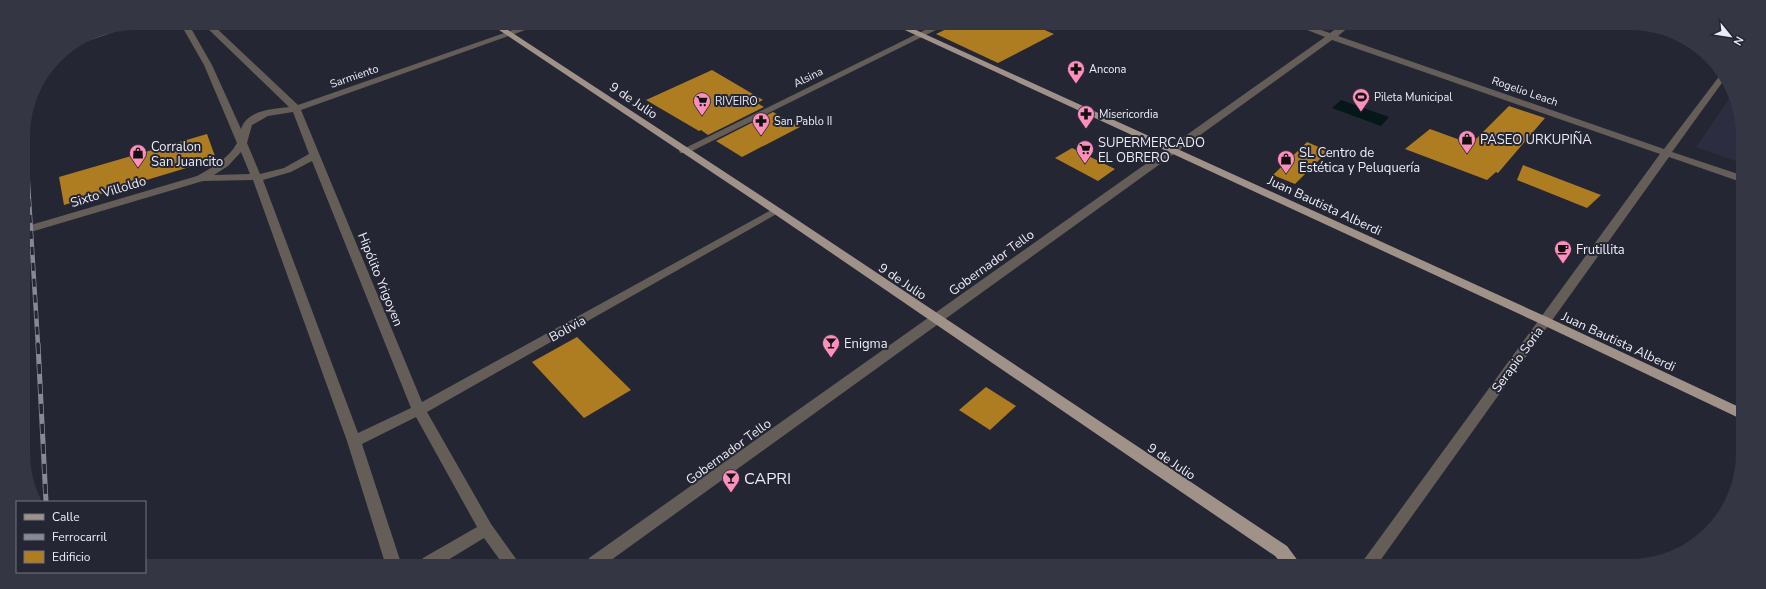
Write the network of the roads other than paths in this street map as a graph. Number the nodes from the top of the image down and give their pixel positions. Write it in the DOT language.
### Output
graph roads {
  1 [pos="188,30"];
  2 [pos="213,30"];
  3 [pos="504,30"];
  4 [pos="521,30"];
  5 [pos="909,30"];
  6 [pos="931,30"];
  7 [pos="1313,30"];
  8 [pos="1340,30"];
  9 [pos="510,34"];
  10 [pos="920,35"];
  11 [pos="1331,36"];
  12 [pos="1719,79"];
  13 [pos="296,109"];
  14 [pos="242,143"];
  15 [pos="684,150"];
  16 [pos="1170,151"];
  17 [pos="1666,153"];
  18 [pos="315,155"];
  19 [pos="1736,177"];
  20 [pos="201,178"];
  21 [pos="257,178"];
  22 [pos="777,211"];
  23 [pos="30,229"];
  24 [pos="935,319"];
  25 [pos="1545,321"];
  26 [pos="420,410"];
  27 [pos="1736,411"];
  28 [pos="354,441"];
  29 [pos="486,529"];
  30 [pos="392,559"];
  31 [pos="436,559"];
  32 [pos="508,559"];
  33 [pos="601,559"];
  34 [pos="1288,559"];
  35 [pos="1372,559"];
  1 -- 14 [label="street"];
  2 -- 13 [label="street, Hipólito Yrigoyen"];
  3 -- 9 [label="main road, 9 de Julio"];
  4 -- 9 [label="street, Sarmiento"];
  5 -- 10 [label="main road, Juan Bautista Alberdi"];
  6 -- 10 [label="street, Alsina"];
  7 -- 11 [label="street, Rogelio Leach"];
  8 -- 11 [label="street, Gobernador Tello"];
  9 -- 13 [label="street, Sarmiento"];
  9 -- 15 [label="main road, 9 de Julio"];
  10 -- 15 [label="street, Alsina"];
  10 -- 16 [label="main road, Juan Bautista Alberdi"];
  11 -- 16 [label="street, Gobernador Tello"];
  11 -- 17 [label="street, Rogelio Leach"];
  12 -- 17 [label="street, Serapio Soria"];
  13 -- 14 [label="street, Sarmiento"];
  13 -- 18 [label="street, Hipólito Yrigoyen"];
  14 -- 20 [label="street, Sarmiento"];
  14 -- 21 [label="street"];
  15 -- 22 [label="main road, 9 de Julio"];
  16 -- 24 [label="street, Gobernador Tello"];
  16 -- 25 [label="main road, Juan Bautista Alberdi"];
  17 -- 19 [label="street, Rogelio Leach"];
  17 -- 25 [label="street, Serapio Soria"];
  18 -- 21 [label="street"];
  18 -- 26 [label="street, Hipólito Yrigoyen"];
  20 -- 21 [label="street"];
  20 -- 23 [label="street, Sixto Villoldo"];
  21 -- 28 [label="street"];
  22 -- 24 [label="main road, 9 de Julio"];
  22 -- 26 [label="street, Bolivia"];
  24 -- 33 [label="street, Gobernador Tello"];
  24 -- 34 [label="main road, 9 de Julio"];
  25 -- 27 [label="main road, Juan Bautista Alberdi"];
  25 -- 35 [label="street, Serapio Soria"];
  26 -- 28 [label="street, Bolivia"];
  26 -- 29 [label="street, Hipólito Yrigoyen"];
  28 -- 30 [label="street"];
  29 -- 31 [label="street"];
  29 -- 32 [label="street, Hipólito Yrigoyen"];
}
